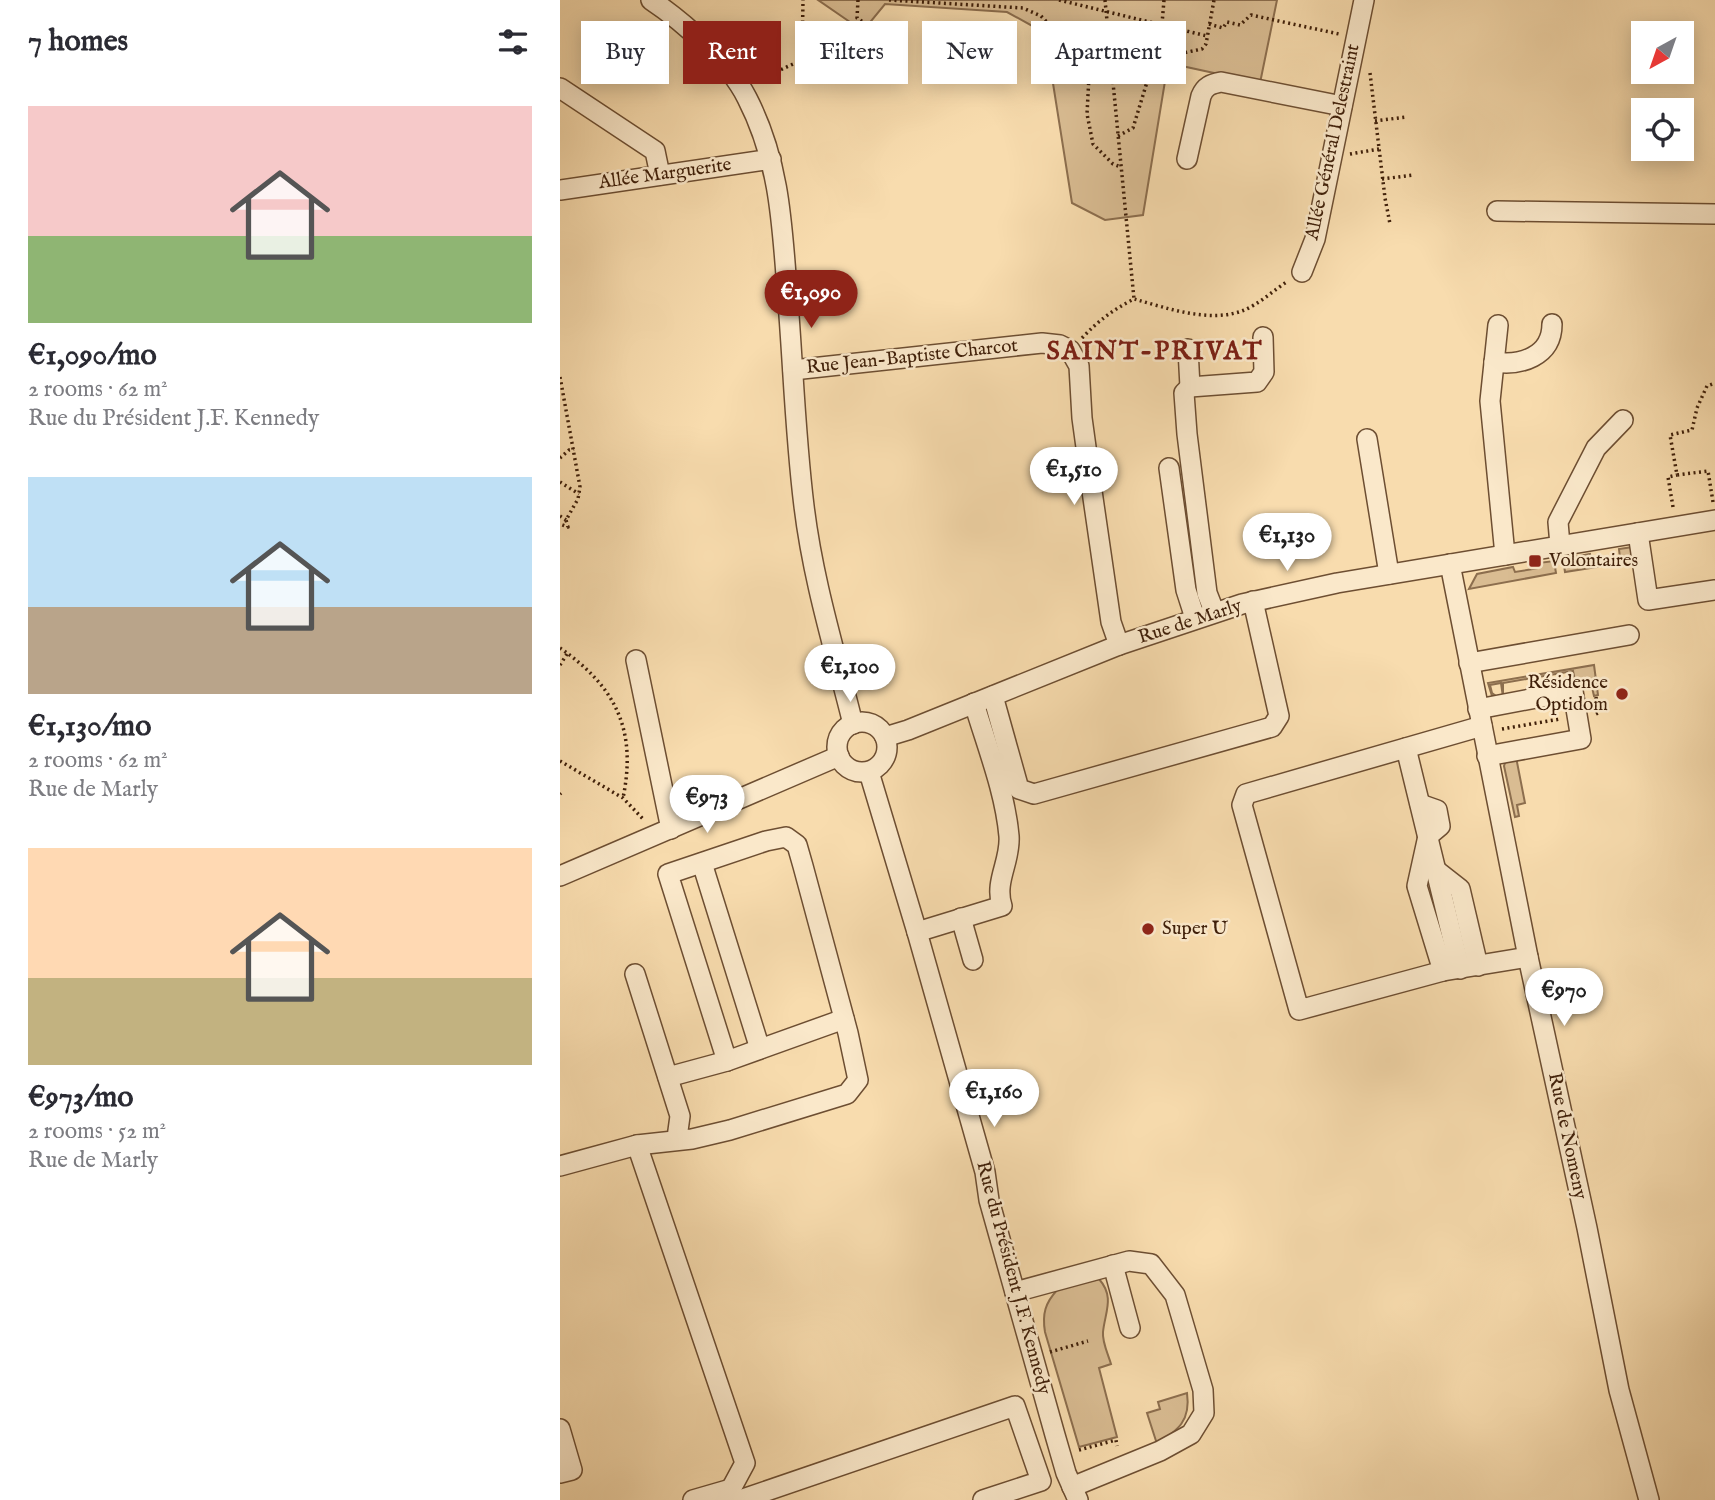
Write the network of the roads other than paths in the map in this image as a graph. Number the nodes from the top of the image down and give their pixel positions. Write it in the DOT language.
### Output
graph roads {
  1 [pos="651,0"];
  2 [pos="1364,0"];
  3 [pos="560,88"];
  4 [pos="1342,106"];
  5 [pos="771,159"];
  6 [pos="1187,159"];
  7 [pos="660,175"];
  8 [pos="560,190"];
  9 [pos="1497,211"];
  10 [pos="1715,214"];
  11 [pos="1301,272"];
  12 [pos="1552,324"];
  13 [pos="1498,325"];
  14 [pos="1263,337"];
  15 [pos="1188,349"];
  16 [pos="1494,362"];
  17 [pos="793,370"];
  18 [pos="1190,387"];
  19 [pos="1623,420"];
  20 [pos="1367,439"];
  21 [pos="1169,468"];
  22 [pos="1714,512"];
  23 [pos="1637,533"];
  24 [pos="1560,545"];
  25 [pos="1505,555"];
  26 [pos="1450,564"];
  27 [pos="1390,574"];
  28 [pos="1715,590"];
  29 [pos="1253,601"];
  30 [pos="1205,615"];
  31 [pos="1629,635"];
  32 [pos="1119,645"];
  33 [pos="636,660"];
  34 [pos="1469,663"];
  35 [pos="993,696"];
  36 [pos="974,703"];
  37 [pos="1481,722"];
  38 [pos="853,724"];
  39 [pos="885,737"];
  40 [pos="1406,748"];
  41 [pos="839,756"];
  42 [pos="1487,756"];
  43 [pos="869,772"];
  44 [pos="671,829"];
  45 [pos="1429,836"];
  46 [pos="702,863"];
  47 [pos="560,876"];
  48 [pos="961,918"];
  49 [pos="918,932"];
  50 [pos="1528,957"];
  51 [pos="973,960"];
  52 [pos="1460,969"];
  53 [pos="635,974"];
  54 [pos="844,1019"];
  55 [pos="760,1049"];
  56 [pos="727,1060"];
  57 [pos="668,1077"];
  58 [pos="677,1139"];
  59 [pos="637,1145"];
  60 [pos="560,1166"];
  61 [pos="1113,1265"];
  62 [pos="1015,1292"];
  63 [pos="1130,1328"];
  64 [pos="560,1429"];
  65 [pos="560,1473"];
  66 [pos="1075,1493"];
  67 [pos="735,1496"];
  68 [pos="693,1500"];
  69 [pos="983,1500"];
  70 [pos="1649,1500"];
  1 -- 5 [label="street"];
  2 -- 4 [label="street, Allée Général Delestraint"];
  3 -- 7 [label="street"];
  4 -- 6 [label="street"];
  4 -- 11 [label="street, Allée Général Delestraint"];
  5 -- 7 [label="street, Allée Marguerite"];
  5 -- 17 [label="street"];
  7 -- 8 [label="street, Allée Marguerite"];
  9 -- 10 [label="street"];
  12 -- 16 [label="street"];
  13 -- 16 [label="street"];
  14 -- 18 [label="street"];
  15 -- 18 [label="street"];
  16 -- 25 [label="street"];
  17 -- 32 [label="street, Rue Jean-Baptiste Charcot"];
  17 -- 38 [label="street"];
  18 -- 30 [label="street"];
  19 -- 24 [label="street"];
  20 -- 27 [label="street"];
  21 -- 30 [label="street"];
  22 -- 23 [label="street, Rue de Marly"];
  23 -- 24 [label="street, Rue de Marly"];
  23 -- 28 [label="street"];
  24 -- 25 [label="street, Rue de Marly"];
  25 -- 26 [label="street, Rue de Marly"];
  26 -- 27 [label="street, Rue de Marly"];
  26 -- 34 [label="street, Rue de Nomeny"];
  27 -- 29 [label="street, Rue de Marly"];
  29 -- 30 [label="street, Rue de Marly"];
  29 -- 35 [label="street"];
  30 -- 32 [label="street, Rue de Marly"];
  31 -- 34 [label="street"];
  32 -- 35 [label="street, Rue de Marly"];
  33 -- 44 [label="street"];
  34 -- 37 [label="street, Rue de Nomeny"];
  35 -- 36 [label="street, Rue de Marly"];
  36 -- 39 [label="street, Rue de Marly"];
  36 -- 48 [label="street"];
  37 -- 40 [label="street"];
  37 -- 42 [label="street, Rue de Nomeny"];
  37 -- 42 [label="street"];
  38 -- 39 [label="street"];
  38 -- 41 [label="street"];
  39 -- 43 [label="street"];
  40 -- 45 [label="street"];
  40 -- 52 [label="street"];
  41 -- 43 [label="street"];
  41 -- 44 [label="street"];
  42 -- 50 [label="street, Rue de Nomeny"];
  43 -- 49 [label="street, Rue du Président J.F. Kennedy"];
  44 -- 47 [label="street"];
  45 -- 52 [label="street"];
  45 -- 52 [label="street"];
  46 -- 54 [label="street"];
  46 -- 55 [label="street"];
  46 -- 56 [label="street"];
  48 -- 49 [label="street"];
  48 -- 51 [label="street"];
  49 -- 62 [label="street, Rue du Président J.F. Kennedy"];
  50 -- 52 [label="street"];
  50 -- 70 [label="street, Rue de Nomeny"];
  53 -- 57 [label="street"];
  54 -- 55 [label="street"];
  54 -- 58 [label="street"];
  55 -- 56 [label="street"];
  56 -- 57 [label="street"];
  57 -- 58 [label="street"];
  58 -- 59 [label="street"];
  59 -- 60 [label="street"];
  59 -- 67 [label="street"];
  61 -- 62 [label="street"];
  61 -- 63 [label="street"];
  61 -- 66 [label="street"];
  62 -- 66 [label="street, Rue du Président J.F. Kennedy"];
  64 -- 65 [label="street"];
  67 -- 68 [label="street"];
  67 -- 69 [label="street"];
}
